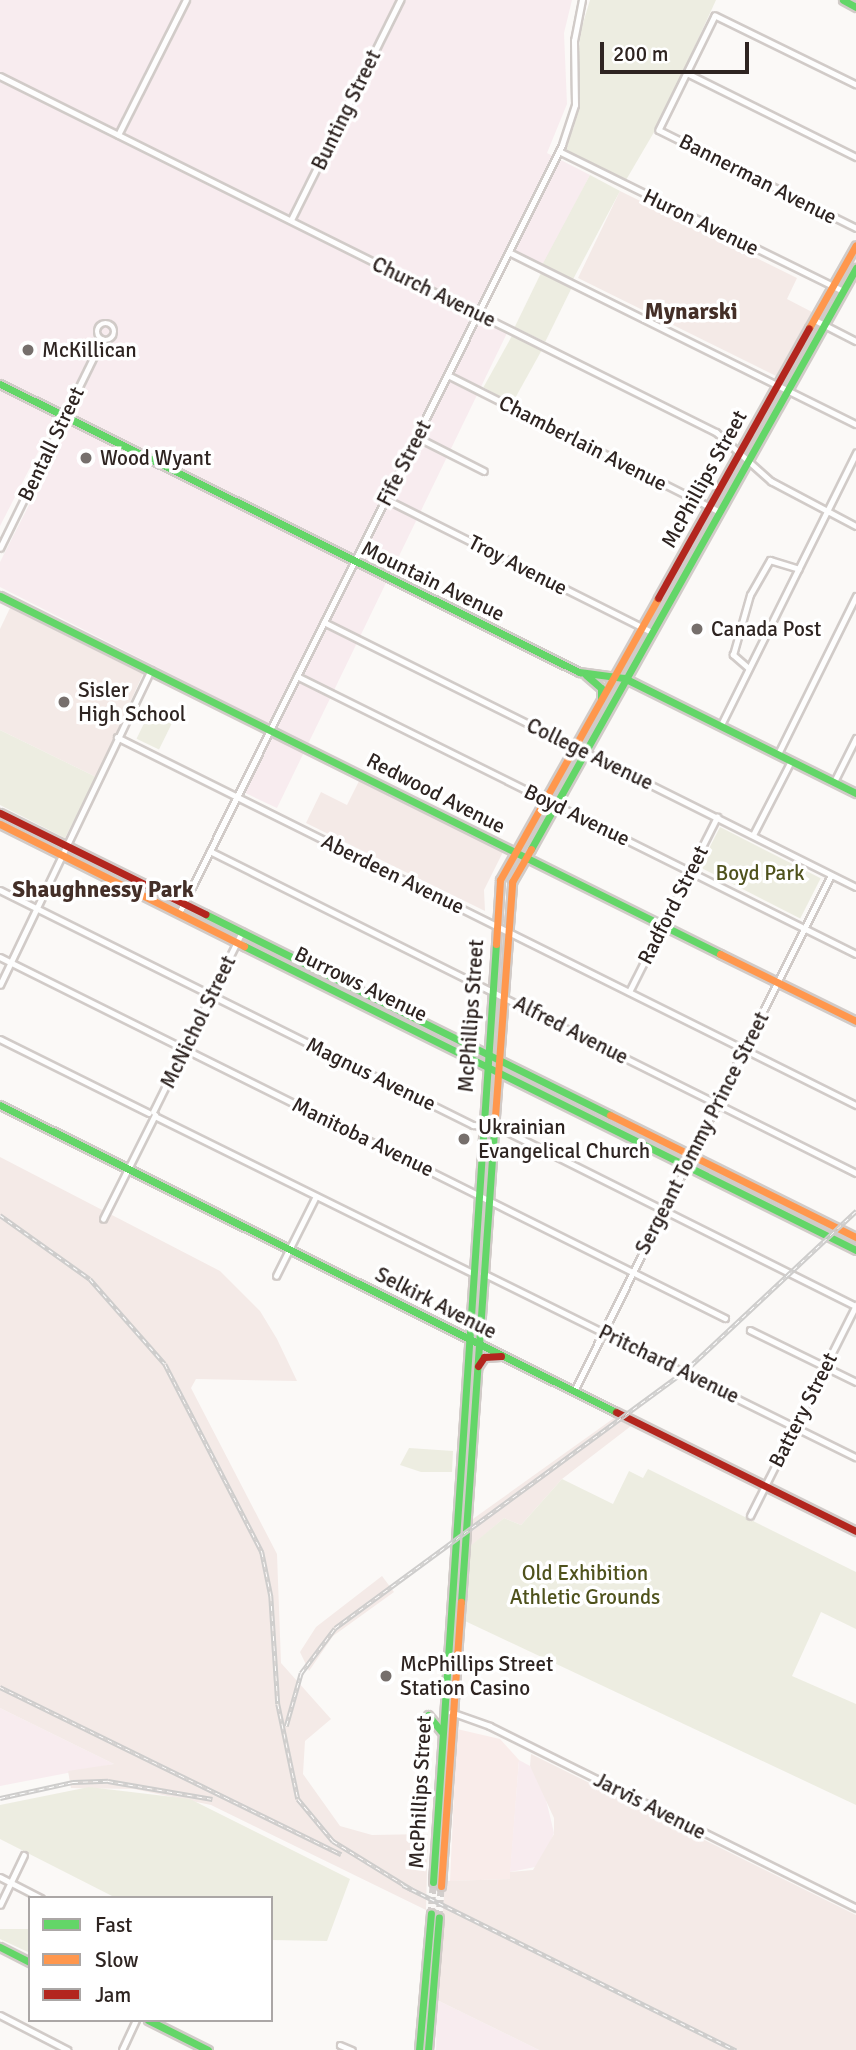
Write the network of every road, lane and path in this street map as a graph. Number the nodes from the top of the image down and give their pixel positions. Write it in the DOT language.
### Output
graph roads {
  1 [pos="186,0"];
  2 [pos="400,0"];
  3 [pos="582,0"];
  4 [pos="842,0"];
  5 [pos="856,7"];
  6 [pos="687,72"];
  7 [pos="0,76"];
  8 [pos="856,85"];
  9 [pos="118,135"];
  10 [pos="559,151"];
  11 [pos="856,157"];
  12 [pos="291,220"];
  13 [pos="856,228"];
  14 [pos="856,245"];
  15 [pos="509,252"];
  16 [pos="853,256"];
  17 [pos="856,268"];
  18 [pos="832,287"];
  19 [pos="843,291"];
  20 [pos="478,313"];
  21 [pos="814,320"];
  22 [pos="824,325"];
  23 [pos="102,340"];
  24 [pos="856,341"];
  25 [pos="447,375"];
  26 [pos="0,384"];
  27 [pos="777,386"];
  28 [pos="786,390"];
  29 [pos="66,417"];
  30 [pos="856,424"];
  31 [pos="417,437"];
  32 [pos="740,450"];
  33 [pos="856,453"];
  34 [pos="746,460"];
  35 [pos="484,471"];
  36 [pos="386,499"];
  37 [pos="709,506"];
  38 [pos="718,511"];
  39 [pos="827,511"];
  40 [pos="856,526"];
  41 [pos="0,548"];
  42 [pos="354,561"];
  43 [pos="799,569"];
  44 [pos="0,596"];
  45 [pos="856,596"];
  46 [pos="324,622"];
  47 [pos="642,626"];
  48 [pos="650,631"];
  49 [pos="748,668"];
  50 [pos="151,670"];
  51 [pos="586,675"];
  52 [pos="297,676"];
  53 [pos="613,677"];
  54 [pos="624,678"];
  55 [pos="601,699"];
  56 [pos="721,725"];
  57 [pos="270,730"];
  58 [pos="117,737"];
  59 [pos="856,738"];
  60 [pos="573,746"];
  61 [pos="583,751"];
  62 [pos="778,754"];
  63 [pos="791,760"];
  64 [pos="834,782"];
  65 [pos="856,793"];
  66 [pos="237,797"];
  67 [pos="544,798"];
  68 [pos="553,803"];
  69 [pos="0,813"];
  70 [pos="716,817"];
  71 [pos="0,824"];
  72 [pos="753,835"];
  73 [pos="68,847"];
  74 [pos="210,851"];
  75 [pos="514,852"];
  76 [pos="64,856"];
  77 [pos="524,856"];
  78 [pos="689,871"];
  79 [pos="831,875"];
  80 [pos="856,887"];
  81 [pos="0,890"];
  82 [pos="184,904"];
  83 [pos="38,909"];
  84 [pos="179,913"];
  85 [pos="495,924"];
  86 [pos="663,924"];
  87 [pos="804,928"];
  88 [pos="505,930"];
  89 [pos="242,932"];
  90 [pos="237,942"];
  91 [pos="856,954"];
  92 [pos="0,957"];
  93 [pos="11,963"];
  94 [pos="778,982"];
  95 [pos="0,985"];
  96 [pos="490,990"];
  97 [pos="629,992"];
  98 [pos="211,995"];
  99 [pos="501,995"];
  100 [pos="856,1021"];
  101 [pos="0,1039"];
  102 [pos="184,1049"];
  103 [pos="744,1049"];
  104 [pos="486,1054"];
  105 [pos="496,1058"];
  106 [pos="486,1065"];
  107 [pos="496,1070"];
  108 [pos="717,1103"];
  109 [pos="0,1105"];
  110 [pos="856,1105"];
  111 [pos="152,1114"];
  112 [pos="482,1126"];
  113 [pos="491,1126"];
  114 [pos="691,1155"];
  115 [pos="687,1165"];
  116 [pos="128,1170"];
  117 [pos="856,1173"];
  118 [pos="477,1194"];
  119 [pos="316,1196"];
  120 [pos="487,1198"];
  121 [pos="664,1210"];
  122 [pos="103,1219"];
  123 [pos="856,1237"];
  124 [pos="289,1250"];
  125 [pos="856,1250"];
  126 [pos="471,1272"];
  127 [pos="633,1272"];
  128 [pos="482,1273"];
  129 [pos="276,1276"];
  130 [pos="856,1306"];
  131 [pos="725,1318"];
  132 [pos="750,1330"];
  133 [pos="603,1332"];
  134 [pos="467,1337"];
  135 [pos="477,1344"];
  136 [pos="501,1356"];
  137 [pos="825,1367"];
  138 [pos="475,1373"];
  139 [pos="856,1382"];
  140 [pos="573,1391"];
  141 [pos="461,1411"];
  142 [pos="473,1412"];
  143 [pos="795,1427"];
  144 [pos="856,1457"];
  145 [pos="765,1486"];
  146 [pos="750,1516"];
  147 [pos="856,1531"];
  148 [pos="451,1576"];
  149 [pos="461,1579"];
  150 [pos="445,1648"];
  151 [pos="456,1648"];
  152 [pos="442,1712"];
  153 [pos="451,1712"];
  154 [pos="428,1716"];
  155 [pos="441,1731"];
  156 [pos="24,1855"];
  157 [pos="0,1877"];
  158 [pos="11,1882"];
  159 [pos="37,1896"];
  160 [pos="0,1905"];
  161 [pos="856,1908"];
  162 [pos="0,1947"];
  163 [pos="28,1961"];
  164 [pos="0,2015"];
  165 [pos="135,2022"];
  166 [pos="152,2022"];
  167 [pos="340,2045"];
  168 [pos="68,2050"];
  169 [pos="122,2050"];
  170 [pos="208,2050"];
  171 [pos="352,2050"];
  172 [pos="419,2050"];
  173 [pos="428,2050"];
  1 -- 9 [label="street"];
  2 -- 12 [label="street, Bunting Street"];
  3 -- 10 [label="street, Fife Street"];
  4 -- 5 [label="main road"];
  6 -- 8 [label="street"];
  6 -- 11 [label="street"];
  6 -- 13 [label="street, Bannerman Avenue"];
  7 -- 9 [label="street, Church Avenue"];
  9 -- 12 [label="street, Church Avenue"];
  10 -- 15 [label="street, Fife Street"];
  10 -- 18 [label="street, Huron Avenue"];
  12 -- 20 [label="street, Church Avenue"];
  14 -- 16 [label="main road, McPhillips Street"];
  15 -- 20 [label="street, Fife Street"];
  15 -- 27 [label="street"];
  16 -- 18 [label="main road, McPhillips Street"];
  17 -- 19 [label="main road, McPhillips Street"];
  18 -- 19 [label="street, Huron Avenue"];
  18 -- 21 [label="main road, McPhillips Street"];
  19 -- 22 [label="main road, McPhillips Street"];
  20 -- 25 [label="street, Fife Street"];
  20 -- 32 [label="street, Church Avenue"];
  21 -- 22 [label="street"];
  21 -- 27 [label="main road, McPhillips Street"];
  22 -- 24 [label="street"];
  22 -- 28 [label="main road, McPhillips Street"];
  23 -- 29 [label="street, Bentall Street"];
  25 -- 31 [label="street, Fife Street"];
  25 -- 37 [label="street, Chamberlain Avenue"];
  26 -- 29 [label="main road, Mountain Avenue"];
  27 -- 28 [label="street"];
  27 -- 32 [label="main road, McPhillips Street"];
  28 -- 30 [label="street"];
  28 -- 34 [label="main road, McPhillips Street"];
  29 -- 41 [label="street, Bentall Street"];
  29 -- 42 [label="main road, Mountain Avenue"];
  31 -- 35 [label="street"];
  31 -- 36 [label="street, Fife Street"];
  32 -- 34 [label="street, Church Avenue"];
  32 -- 37 [label="main road, McPhillips Street"];
  33 -- 39 [label="street"];
  34 -- 38 [label="main road, McPhillips Street"];
  34 -- 39 [label="street, Church Avenue"];
  36 -- 42 [label="street, Fife Street"];
  36 -- 47 [label="street, Troy Avenue"];
  37 -- 38 [label="street, Chamberlain Avenue"];
  37 -- 47 [label="main road, McPhillips Street"];
  38 -- 48 [label="main road, McPhillips Street"];
  39 -- 40 [label="street, Church Avenue"];
  39 -- 43 [label="street"];
  42 -- 46 [label="street, Fife Street"];
  42 -- 51 [label="main road, Mountain Avenue"];
  43 -- 49 [label="street"];
  43 -- 49 [label="street"];
  44 -- 50 [label="main road, Redwood Avenue"];
  45 -- 62 [label="street"];
  46 -- 52 [label="street, Fife Street"];
  46 -- 60 [label="street, College Avenue"];
  47 -- 48 [label="street, Troy Avenue"];
  47 -- 53 [label="main road, McPhillips Street"];
  48 -- 54 [label="main road, McPhillips Street"];
  49 -- 56 [label="street"];
  50 -- 57 [label="main road, Redwood Avenue"];
  50 -- 58 [label="street"];
  51 -- 53 [label="main road, Mountain Avenue"];
  51 -- 55 [label="main road"];
  52 -- 57 [label="street, Fife Street"];
  52 -- 67 [label="street, Boyd Avenue"];
  53 -- 54 [label="main road, Mountain Avenue"];
  53 -- 55 [label="main road, McPhillips Street"];
  54 -- 56 [label="main road, Mountain Avenue"];
  54 -- 61 [label="main road, McPhillips Street"];
  55 -- 60 [label="main road, McPhillips Street"];
  56 -- 62 [label="main road, Mountain Avenue"];
  57 -- 66 [label="street, Fife Street"];
  57 -- 75 [label="main road, Redwood Avenue"];
  58 -- 66 [label="street, Aberdeen Avenue"];
  58 -- 73 [label="street"];
  59 -- 64 [label="street"];
  60 -- 61 [label="street, College Avenue"];
  60 -- 67 [label="main road, McPhillips Street"];
  61 -- 68 [label="main road, McPhillips Street"];
  61 -- 70 [label="street, College Avenue"];
  62 -- 63 [label="main road, Mountain Avenue"];
  63 -- 64 [label="main road, Mountain Avenue"];
  63 -- 72 [label="street"];
  64 -- 65 [label="main road, Mountain Avenue"];
  66 -- 74 [label="street, Fife Street"];
  66 -- 85 [label="street, Aberdeen Avenue"];
  67 -- 68 [label="street, Boyd Avenue"];
  67 -- 75 [label="main road, McPhillips Street"];
  68 -- 77 [label="main road, McPhillips Street"];
  68 -- 78 [label="street, Boyd Avenue"];
  69 -- 73 [label="main road, Burrows Avenue"];
  70 -- 72 [label="street, College Avenue"];
  70 -- 78 [label="street, Radford Street"];
  71 -- 76 [label="main road, Burrows Avenue"];
  72 -- 79 [label="street, College Avenue"];
  73 -- 76 [label="street"];
  73 -- 82 [label="main road, Burrows Avenue"];
  74 -- 82 [label="street, Fife Street"];
  74 -- 96 [label="street, Alfred Avenue"];
  75 -- 77 [label="main road, Redwood Avenue"];
  75 -- 85 [label="main road, McPhillips Street"];
  76 -- 83 [label="street"];
  76 -- 84 [label="main road, Burrows Avenue"];
  77 -- 86 [label="main road, Redwood Avenue"];
  77 -- 88 [label="main road, McPhillips Street"];
  78 -- 86 [label="street, Radford Street"];
  78 -- 87 [label="street, Boyd Avenue"];
  79 -- 80 [label="street, College Avenue"];
  79 -- 87 [label="street, Sergeant Tommy Prince Street"];
  81 -- 83 [label="street, Magnus Avenue"];
  82 -- 84 [label="street, Fife Street"];
  82 -- 89 [label="main road, Burrows Avenue"];
  83 -- 93 [label="street"];
  83 -- 98 [label="street, Magnus Avenue"];
  84 -- 90 [label="main road, Burrows Avenue"];
  85 -- 88 [label="street, Aberdeen Avenue"];
  85 -- 96 [label="main road, McPhillips Street"];
  86 -- 94 [label="main road, Redwood Avenue"];
  86 -- 97 [label="street, Radford Street"];
  87 -- 91 [label="street, Boyd Avenue"];
  87 -- 94 [label="street, Sergeant Tommy Prince Street"];
  88 -- 97 [label="street, Aberdeen Avenue"];
  88 -- 99 [label="main road, McPhillips Street"];
  89 -- 90 [label="street, McNichol Street"];
  89 -- 104 [label="main road, Burrows Avenue"];
  90 -- 98 [label="street, McNichol Street"];
  90 -- 106 [label="main road, Burrows Avenue"];
  92 -- 93 [label="street, Manitoba Avenue"];
  93 -- 95 [label="street"];
  93 -- 102 [label="street, Manitoba Avenue"];
  94 -- 100 [label="main road, Redwood Avenue"];
  94 -- 103 [label="street, Sergeant Tommy Prince Street"];
  96 -- 99 [label="street, Alfred Avenue"];
  96 -- 104 [label="main road, McPhillips Street"];
  97 -- 103 [label="street, Aberdeen Avenue"];
  98 -- 102 [label="street, McNichol Street"];
  98 -- 112 [label="street, Magnus Avenue"];
  99 -- 105 [label="main road, McPhillips Street"];
  99 -- 108 [label="street, Alfred Avenue"];
  101 -- 111 [label="street"];
  102 -- 111 [label="street, McNichol Street"];
  102 -- 118 [label="street, Manitoba Avenue"];
  103 -- 108 [label="street, Sergeant Tommy Prince Street"];
  103 -- 110 [label="street, Aberdeen Avenue"];
  104 -- 105 [label="main road, Burrows Avenue"];
  104 -- 106 [label="main road, McPhillips Street"];
  105 -- 107 [label="main road, McPhillips Street"];
  105 -- 114 [label="main road, Burrows Avenue"];
  106 -- 107 [label="main road, Burrows Avenue"];
  106 -- 112 [label="main road, McPhillips Street"];
  107 -- 113 [label="main road, McPhillips Street"];
  107 -- 115 [label="main road, Burrows Avenue"];
  108 -- 114 [label="street, Sergeant Tommy Prince Street"];
  108 -- 117 [label="street, Alfred Avenue"];
  109 -- 116 [label="main road, Selkirk Avenue"];
  111 -- 116 [label="street, McNichol Street"];
  111 -- 119 [label="street"];
  112 -- 113 [label="street, Magnus Avenue"];
  112 -- 118 [label="main road, McPhillips Street"];
  113 -- 120 [label="main road, McPhillips Street"];
  113 -- 121 [label="street, Magnus Avenue"];
  114 -- 115 [label="street, Sergeant Tommy Prince Street"];
  114 -- 123 [label="main road, Burrows Avenue"];
  115 -- 121 [label="street, Sergeant Tommy Prince Street"];
  115 -- 125 [label="main road, Burrows Avenue"];
  116 -- 122 [label="street, McNichol Street"];
  116 -- 124 [label="main road, Selkirk Avenue"];
  118 -- 120 [label="street, Manitoba Avenue"];
  118 -- 126 [label="main road, McPhillips Street"];
  119 -- 124 [label="street"];
  119 -- 126 [label="street"];
  120 -- 127 [label="street, Manitoba Avenue"];
  120 -- 128 [label="main road, McPhillips Street"];
  121 -- 127 [label="street, Sergeant Tommy Prince Street"];
  121 -- 130 [label="street, Magnus Avenue"];
  124 -- 129 [label="street"];
  124 -- 134 [label="main road, Selkirk Avenue"];
  126 -- 134 [label="main road, McPhillips Street"];
  127 -- 131 [label="street, Manitoba Avenue"];
  127 -- 133 [label="street, Sergeant Tommy Prince Street"];
  128 -- 133 [label="street, Pritchard Avenue"];
  128 -- 135 [label="main road, McPhillips Street"];
  130 -- 137 [label="street, Battery Street"];
  132 -- 137 [label="street"];
  133 -- 140 [label="street, Sergeant Tommy Prince Street"];
  133 -- 143 [label="street, Pritchard Avenue"];
  134 -- 135 [label="main road, Selkirk Avenue"];
  134 -- 141 [label="main road, McPhillips Street"];
  135 -- 136 [label="main road, Selkirk Avenue"];
  135 -- 138 [label="main road, McPhillips Street"];
  136 -- 138 [label="main road"];
  136 -- 140 [label="main road, Selkirk Avenue"];
  137 -- 139 [label="street"];
  137 -- 143 [label="street, Battery Street"];
  138 -- 142 [label="main road, McPhillips Street"];
  140 -- 145 [label="main road, Selkirk Avenue"];
  141 -- 142 [label="main road"];
  141 -- 148 [label="main road, McPhillips Street"];
  142 -- 149 [label="main road, McPhillips Street"];
  143 -- 144 [label="street, Pritchard Avenue"];
  143 -- 145 [label="street, Battery Street"];
  145 -- 146 [label="street, Battery Street"];
  145 -- 147 [label="main road, Selkirk Avenue"];
  148 -- 149 [label="main road"];
  148 -- 150 [label="main road, McPhillips Street"];
  149 -- 151 [label="main road, McPhillips Street"];
  150 -- 151 [label="main road"];
  150 -- 152 [label="main road, McPhillips Street"];
  151 -- 153 [label="main road, McPhillips Street"];
  152 -- 153 [label="street, Jarvis Avenue"];
  152 -- 155 [label="main road, McPhillips Street"];
  153 -- 155 [label="main road, McPhillips Street"];
  153 -- 161 [label="street, Jarvis Avenue"];
  154 -- 155 [label="main road"];
  156 -- 158 [label="street"];
  157 -- 158 [label="street"];
  158 -- 159 [label="street"];
  158 -- 160 [label="street"];
  162 -- 163 [label="main road"];
  164 -- 168 [label="street"];
  165 -- 169 [label="street"];
  166 -- 170 [label="main road"];
  167 -- 171 [label="street"];
  172 -- 173 [label="main road"];
}
